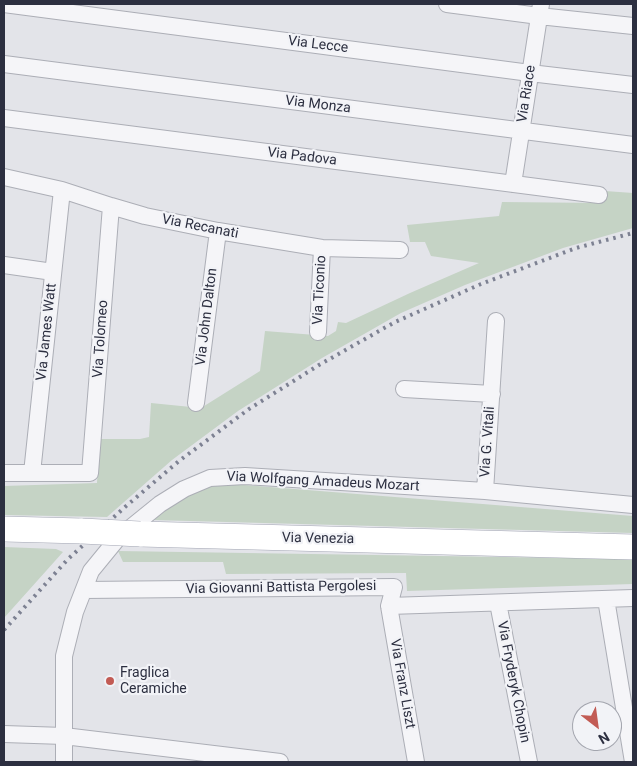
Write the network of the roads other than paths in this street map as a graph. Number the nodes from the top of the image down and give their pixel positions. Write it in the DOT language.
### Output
graph roads {
  1 [pos="4,4"];
  2 [pos="448,4"];
  3 [pos="540,10"];
  4 [pos="633,26"];
  5 [pos="4,64"];
  6 [pos="530,73"];
  7 [pos="633,85"];
  8 [pos="4,118"];
  9 [pos="521,131"];
  10 [pos="633,145"];
  11 [pos="4,177"];
  12 [pos="513,184"];
  13 [pos="62,190"];
  14 [pos="600,195"];
  15 [pos="111,206"];
  16 [pos="218,231"];
  17 [pos="322,248"];
  18 [pos="400,250"];
  19 [pos="4,265"];
  20 [pos="54,272"];
  21 [pos="496,321"];
  22 [pos="318,332"];
  23 [pos="404,389"];
  24 [pos="492,394"];
  25 [pos="196,402"];
  26 [pos="4,473"];
  27 [pos="32,473"];
  28 [pos="485,491"];
  29 [pos="633,505"];
  30 [pos="4,529"];
  31 [pos="633,547"];
  32 [pos="84,590"];
  33 [pos="633,598"];
  34 [pos="606,599"];
  35 [pos="498,603"];
  36 [pos="389,606"];
  37 [pos="4,734"];
  38 [pos="64,736"];
  39 [pos="64,762"];
  40 [pos="280,762"];
  41 [pos="416,762"];
  42 [pos="529,762"];
  43 [pos="633,762"];
  1 -- 6 [label="street, Via Lecce"];
  2 -- 3 [label="street"];
  3 -- 4 [label="street"];
  3 -- 6 [label="street, Via Riace"];
  5 -- 9 [label="street, Via Monza"];
  6 -- 7 [label="street, Via Lecce"];
  6 -- 9 [label="street, Via Riace"];
  8 -- 12 [label="street, Via Padova"];
  9 -- 10 [label="street, Via Monza"];
  9 -- 12 [label="street, Via Riace"];
  11 -- 13 [label="street, Via Recanati"];
  12 -- 14 [label="street, Via Padova"];
  13 -- 15 [label="street, Via Recanati"];
  13 -- 20 [label="street, Via James Watt"];
  15 -- 16 [label="street, Via Recanati"];
  15 -- 27 [label="street, Via Tolomeo"];
  16 -- 17 [label="street, Via Recanati"];
  16 -- 25 [label="street, Via John Dalton"];
  17 -- 18 [label="street, Via Recanati"];
  17 -- 22 [label="street, Via Ticonio"];
  19 -- 20 [label="street"];
  20 -- 27 [label="street, Via James Watt"];
  21 -- 24 [label="street, Via G. Vitali"];
  23 -- 24 [label="street, Via G. Vitali"];
  24 -- 28 [label="street, Via G. Vitali"];
  26 -- 27 [label="street"];
  28 -- 29 [label="street, Via Wolfgang Amadeus Mozart"];
  28 -- 32 [label="street, Via Wolfgang Amadeus Mozart"];
  30 -- 31 [label="main road, Via Venezia, bridge"];
  32 -- 36 [label="street, Via Giovanni Battista Pergolesi"];
  32 -- 38 [label="street, Via Wolfgang Amadeus Mozart"];
  33 -- 34 [label="street, Via Giovanni Battista Pergolesi"];
  34 -- 35 [label="street, Via Giovanni Battista Pergolesi"];
  34 -- 43 [label="street"];
  35 -- 36 [label="street, Via Giovanni Battista Pergolesi"];
  35 -- 42 [label="street, Via Fryderyk Chopin"];
  36 -- 41 [label="street, Via Franz Liszt"];
  37 -- 38 [label="street"];
  38 -- 39 [label="street, Via Wolfgang Amadeus Mozart"];
  38 -- 40 [label="street"];
}
